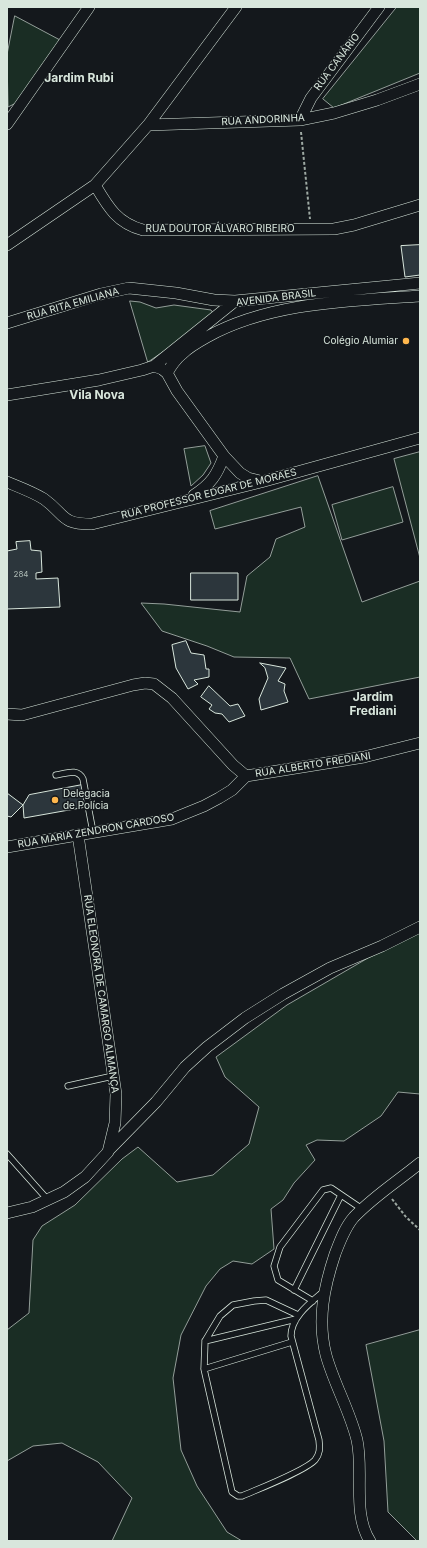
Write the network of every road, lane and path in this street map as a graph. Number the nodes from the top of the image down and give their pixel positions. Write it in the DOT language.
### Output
graph roads {
  1 [pos="89,7"];
  2 [pos="236,7"];
  3 [pos="378,7"];
  4 [pos="420,84"];
  5 [pos="300,120"];
  6 [pos="7,124"];
  7 [pos="148,125"];
  8 [pos="95,184"];
  9 [pos="420,205"];
  10 [pos="310,228"];
  11 [pos="7,245"];
  12 [pos="420,283"];
  13 [pos="342,290"];
  14 [pos="420,296"];
  15 [pos="235,301"];
  16 [pos="341,302"];
  17 [pos="7,323"];
  18 [pos="154,366"];
  19 [pos="166,373"];
  20 [pos="7,395"];
  21 [pos="420,438"];
  22 [pos="224,456"];
  23 [pos="7,482"];
  24 [pos="261,482"];
  25 [pos="185,500"];
  26 [pos="7,714"];
  27 [pos="420,743"];
  28 [pos="56,775"];
  29 [pos="246,776"];
  30 [pos="93,832"];
  31 [pos="78,835"];
  32 [pos="7,847"];
  33 [pos="420,926"];
  34 [pos="113,1076"];
  35 [pos="68,1086"];
  36 [pos="108,1152"];
  37 [pos="7,1154"];
  38 [pos="417,1167"];
  39 [pos="385,1190"];
  40 [pos="341,1195"];
  41 [pos="48,1200"];
  42 [pos="362,1209"];
  43 [pos="7,1213"];
  44 [pos="420,1230"];
  45 [pos="294,1290"];
  46 [pos="324,1291"];
  47 [pos="313,1301"];
  48 [pos="297,1317"];
  49 [pos="205,1341"];
  50 [pos="292,1342"];
  51 [pos="204,1369"];
  52 [pos="370,1541"];
  1 -- 6 [label="street"];
  2 -- 7 [label="street"];
  3 -- 5 [label="street, RUA CANÁRIO"];
  4 -- 5 [label="street, RUA ANDORINHA"];
  5 -- 7 [label="street, RUA ANDORINHA"];
  5 -- 10 [label="path"];
  7 -- 8 [label="street"];
  8 -- 10 [label="street, RUA DOUTOR ÁLVARO RIBEIRO"];
  8 -- 11 [label="street"];
  9 -- 10 [label="street, RUA DOUTOR ÁLVARO RIBEIRO"];
  12 -- 13 [label="street, AVENIDA BRASIL"];
  13 -- 15 [label="street, AVENIDA BRASIL"];
  13 -- 16 [label="street"];
  14 -- 16 [label="street, AVENIDA BRASIL"];
  15 -- 17 [label="street, RUA RITA EMILIANA"];
  15 -- 18 [label="street, AVENIDA BRASIL"];
  16 -- 19 [label="street, AVENIDA BRASIL"];
  18 -- 19 [label="street"];
  18 -- 20 [label="street"];
  19 -- 22 [label="street"];
  21 -- 24 [label="street, RUA PROFESSOR EDGAR DE MORAES"];
  22 -- 24 [label="street"];
  22 -- 25 [label="street"];
  23 -- 25 [label="street, RUA PROFESSOR EDGAR DE MORAES"];
  24 -- 25 [label="street, RUA PROFESSOR EDGAR DE MORAES"];
  26 -- 29 [label="street, RUA ALBERTO FREDIANI"];
  27 -- 29 [label="street, RUA ALBERTO FREDIANI"];
  28 -- 30 [label="lane"];
  29 -- 30 [label="street, RUA MARIA ZENDRON CARDOSO"];
  30 -- 31 [label="street, RUA MARIA ZENDRON CARDOSO"];
  31 -- 32 [label="street, RUA MARIA ZENDRON CARDOSO"];
  31 -- 34 [label="street, RUA ELEONORA DE CAMARGO ALMANÇA"];
  33 -- 36 [label="street"];
  34 -- 35 [label="lane"];
  34 -- 36 [label="street, RUA ELEONORA DE CAMARGO ALMANÇA"];
  36 -- 41 [label="street, RUA ELEONORA DE CAMARGO ALMANÇA"];
  37 -- 41 [label="lane"];
  38 -- 39 [label="street"];
  39 -- 42 [label="street"];
  39 -- 44 [label="path"];
  40 -- 42 [label="lane"];
  40 -- 45 [label="lane"];
  40 -- 45 [label="lane"];
  41 -- 43 [label="street, RUA ELEONORA DE CAMARGO ALMANÇA"];
  42 -- 46 [label="street"];
  45 -- 47 [label="lane"];
  46 -- 47 [label="lane"];
  46 -- 52 [label="street"];
  47 -- 48 [label="lane"];
  48 -- 49 [label="lane"];
  48 -- 49 [label="lane"];
  48 -- 50 [label="lane"];
  49 -- 51 [label="lane"];
  50 -- 51 [label="lane"];
  50 -- 51 [label="lane"];
}
